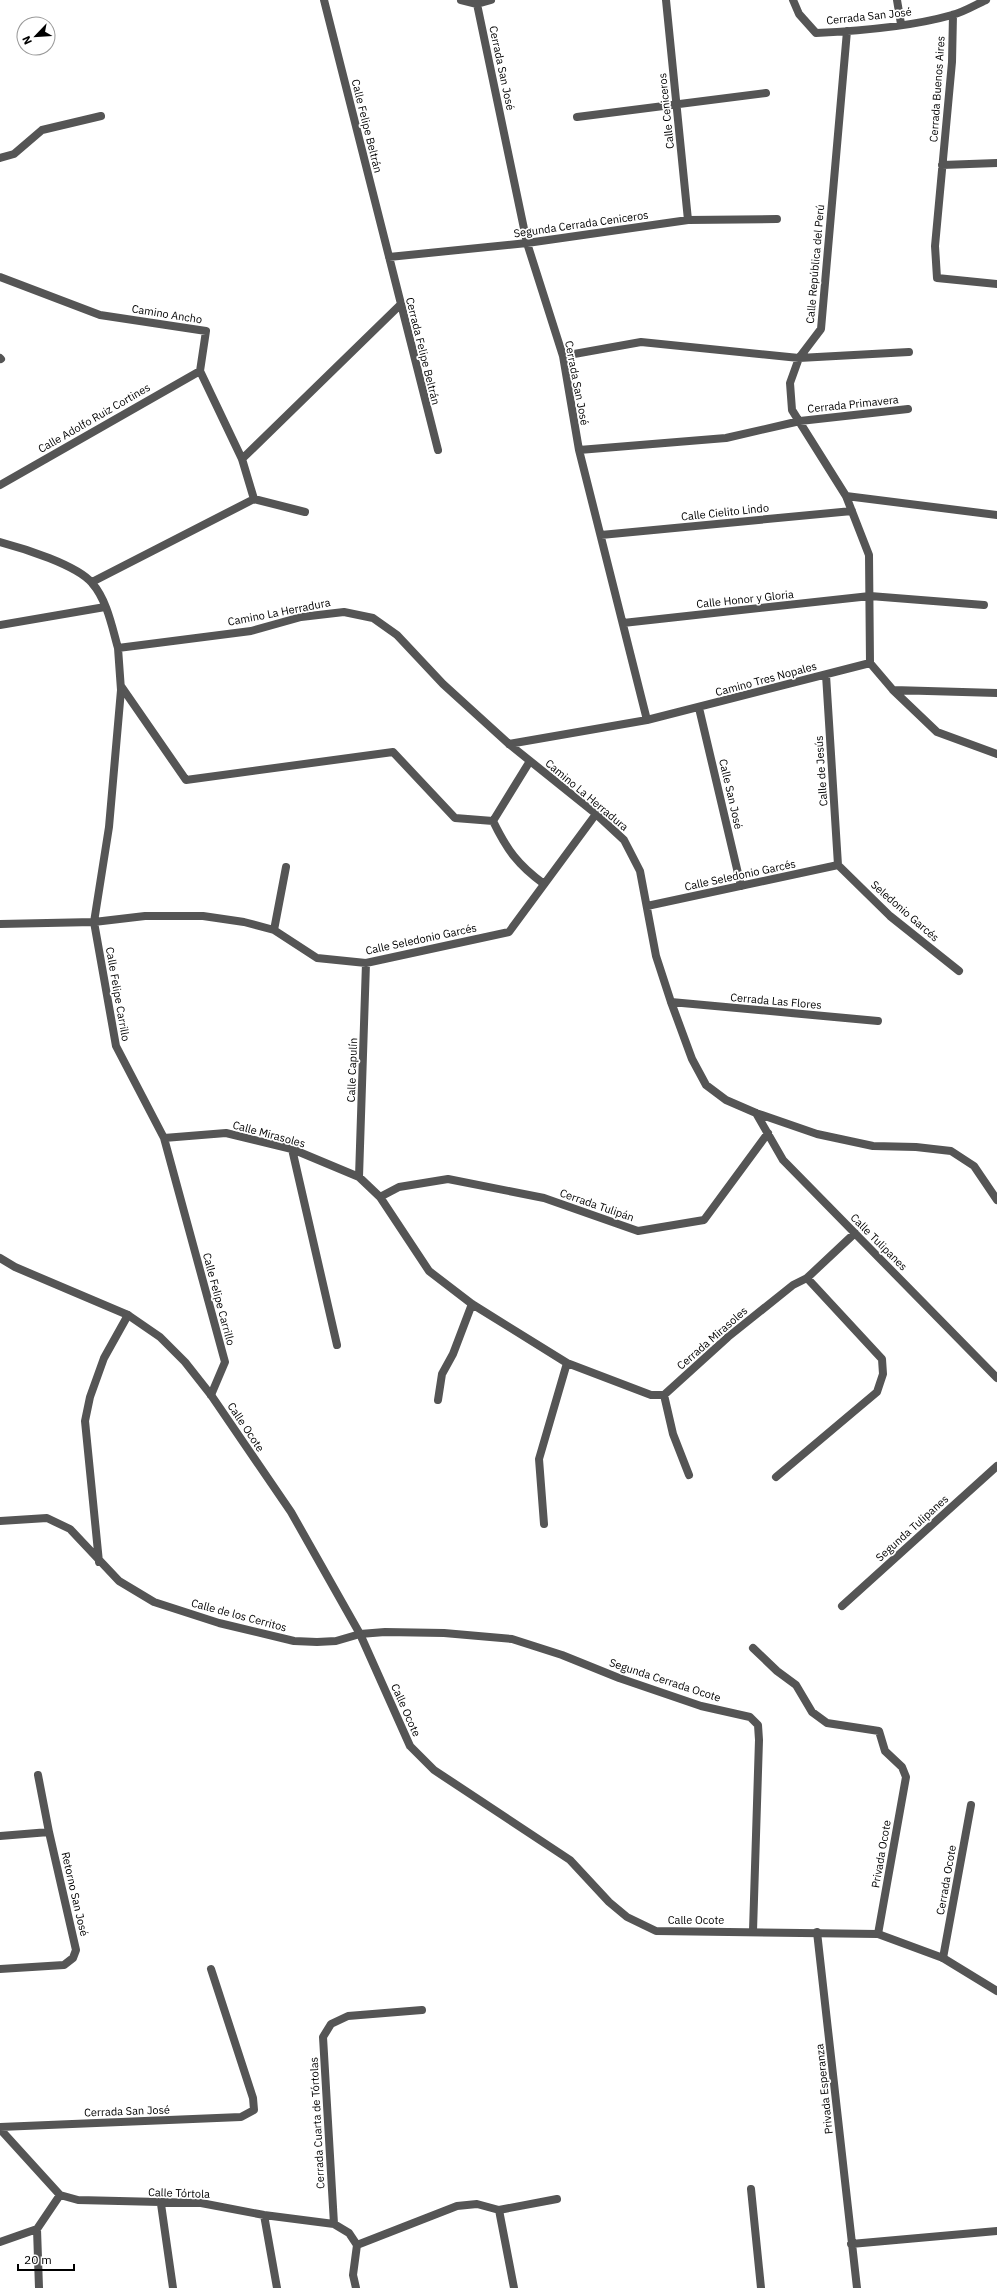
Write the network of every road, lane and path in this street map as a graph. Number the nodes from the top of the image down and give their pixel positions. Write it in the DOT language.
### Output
graph roads {
  1 [pos="324,0"];
  2 [pos="461,0"];
  3 [pos="491,0"];
  4 [pos="666,0"];
  5 [pos="794,0"];
  6 [pos="897,0"];
  7 [pos="986,0"];
  8 [pos="477,4"];
  9 [pos="953,15"];
  10 [pos="901,24"];
  11 [pos="847,31"];
  12 [pos="766,93"];
  13 [pos="677,104"];
  14 [pos="101,116"];
  15 [pos="577,117"];
  16 [pos="0,158"];
  17 [pos="997,163"];
  18 [pos="942,165"];
  19 [pos="688,220"];
  20 [pos="777,220"];
  21 [pos="527,243"];
  22 [pos="389,257"];
  23 [pos="0,277"];
  24 [pos="997,284"];
  25 [pos="400,305"];
  26 [pos="909,352"];
  27 [pos="563,356"];
  28 [pos="799,358"];
  29 [pos="200,371"];
  30 [pos="908,409"];
  31 [pos="800,421"];
  32 [pos="438,450"];
  33 [pos="579,450"];
  34 [pos="242,459"];
  35 [pos="0,485"];
  36 [pos="846,496"];
  37 [pos="254,499"];
  38 [pos="852,511"];
  39 [pos="305,512"];
  40 [pos="997,515"];
  41 [pos="601,535"];
  42 [pos="0,542"];
  43 [pos="92,582"];
  44 [pos="870,596"];
  45 [pos="984,605"];
  46 [pos="105,607"];
  47 [pos="623,623"];
  48 [pos="0,625"];
  49 [pos="118,648"];
  50 [pos="870,663"];
  51 [pos="826,675"];
  52 [pos="121,686"];
  53 [pos="892,690"];
  54 [pos="997,693"];
  55 [pos="699,708"];
  56 [pos="647,720"];
  57 [pos="509,744"];
  58 [pos="997,754"];
  59 [pos="530,761"];
  60 [pos="596,814"];
  61 [pos="493,821"];
  62 [pos="838,865"];
  63 [pos="286,867"];
  64 [pos="544,884"];
  65 [pos="741,886"];
  66 [pos="647,906"];
  67 [pos="94,922"];
  68 [pos="0,924"];
  69 [pos="274,930"];
  70 [pos="366,964"];
  71 [pos="959,972"];
  72 [pos="671,1002"];
  73 [pos="878,1021"];
  74 [pos="756,1113"];
  75 [pos="768,1133"];
  76 [pos="164,1138"];
  77 [pos="292,1149"];
  78 [pos="359,1177"];
  79 [pos="380,1197"];
  80 [pos="997,1200"];
  81 [pos="855,1233"];
  82 [pos="0,1258"];
  83 [pos="807,1278"];
  84 [pos="472,1304"];
  85 [pos="128,1315"];
  86 [pos="337,1345"];
  87 [pos="567,1363"];
  88 [pos="997,1378"];
  89 [pos="212,1395"];
  90 [pos="664,1395"];
  91 [pos="438,1400"];
  92 [pos="997,1466"];
  93 [pos="689,1475"];
  94 [pos="776,1477"];
  95 [pos="0,1521"];
  96 [pos="544,1524"];
  97 [pos="99,1562"];
  98 [pos="842,1606"];
  99 [pos="360,1634"];
  100 [pos="753,1648"];
  101 [pos="38,1775"];
  102 [pos="970,1805"];
  103 [pos="49,1832"];
  104 [pos="0,1836"];
  105 [pos="753,1932"];
  106 [pos="817,1932"];
  107 [pos="878,1934"];
  108 [pos="943,1958"];
  109 [pos="0,1969"];
  110 [pos="212,1969"];
  111 [pos="997,1991"];
  112 [pos="422,2010"];
  113 [pos="0,2128"];
  114 [pos="751,2190"];
  115 [pos="60,2196"];
  116 [pos="557,2199"];
  117 [pos="161,2204"];
  118 [pos="499,2210"];
  119 [pos="264,2215"];
  120 [pos="334,2224"];
  121 [pos="37,2229"];
  122 [pos="997,2231"];
  123 [pos="0,2242"];
  124 [pos="851,2244"];
  125 [pos="357,2245"];
  126 [pos="39,2288"];
  127 [pos="173,2288"];
  128 [pos="277,2288"];
  129 [pos="356,2288"];
  130 [pos="514,2288"];
  131 [pos="761,2288"];
  132 [pos="857,2288"];
  1 -- 22 [label="street, Calle Felipe Beltrán"];
  2 -- 8 [label="street"];
  3 -- 8 [label="street"];
  4 -- 13 [label="street, Calle Ceniceros"];
  5 -- 11 [label="street, Cerrada San José"];
  6 -- 10 [label="street"];
  7 -- 9 [label="street, Cerrada San José"];
  8 -- 21 [label="street, Cerrada San José"];
  9 -- 10 [label="street, Cerrada San José"];
  9 -- 18 [label="street, Cerrada Buenos Aires"];
  10 -- 11 [label="street, Cerrada San José"];
  11 -- 28 [label="street, Calle República del Perú"];
  12 -- 13 [label="street"];
  13 -- 15 [label="street"];
  13 -- 19 [label="street, Calle Ceniceros"];
  14 -- 16 [label="street"];
  17 -- 18 [label="street"];
  18 -- 24 [label="street, Cerrada Buenos Aires"];
  19 -- 20 [label="street, Segunda Cerrada Ceniceros"];
  19 -- 21 [label="street, Segunda Cerrada Ceniceros"];
  21 -- 22 [label="street, Segunda Cerrada Ceniceros"];
  21 -- 27 [label="street, Cerrada San José"];
  22 -- 25 [label="street, Cerrada Felipe Beltrán"];
  23 -- 29 [label="street, Camino Ancho"];
  25 -- 32 [label="street, Cerrada Felipe Beltrán"];
  25 -- 34 [label="street"];
  26 -- 28 [label="street"];
  27 -- 28 [label="street"];
  27 -- 33 [label="street, Cerrada San José"];
  28 -- 31 [label="street, Calle República del Perú"];
  29 -- 34 [label="street"];
  29 -- 35 [label="street, Calle Adolfo Ruiz Cortines"];
  30 -- 31 [label="street, Cerrada Primavera"];
  31 -- 33 [label="street, Cerrada Primavera"];
  31 -- 36 [label="street, Calle República del Perú"];
  33 -- 41 [label="street, Cerrada San José"];
  34 -- 37 [label="street"];
  36 -- 38 [label="street, Calle República del Perú"];
  36 -- 40 [label="street"];
  37 -- 39 [label="street"];
  37 -- 43 [label="street"];
  38 -- 41 [label="street, Calle Cielito Lindo"];
  38 -- 44 [label="street, Calle República del Perú"];
  41 -- 47 [label="street, Cerrada San José"];
  42 -- 43 [label="street"];
  43 -- 46 [label="street"];
  44 -- 45 [label="street, Calle Honor y Gloria"];
  44 -- 47 [label="street, Calle Honor y Gloria"];
  44 -- 50 [label="street, Calle República del Perú"];
  46 -- 48 [label="street"];
  46 -- 49 [label="street"];
  47 -- 56 [label="street, Cerrada San José"];
  49 -- 52 [label="street, Calle Felipe Carrillo"];
  49 -- 57 [label="street, Camino La Herradura"];
  50 -- 51 [label="street, Camino Tres Nopales"];
  50 -- 53 [label="street"];
  51 -- 55 [label="street, Camino Tres Nopales"];
  51 -- 62 [label="street, Calle de Jesús"];
  52 -- 61 [label="street"];
  52 -- 67 [label="street, Calle Felipe Carrillo"];
  53 -- 54 [label="street"];
  53 -- 58 [label="street"];
  55 -- 56 [label="street, Camino Tres Nopales"];
  55 -- 65 [label="street, Calle San José"];
  56 -- 57 [label="street, Camino Tres Nopales"];
  57 -- 59 [label="street, Camino La Herradura"];
  59 -- 60 [label="street, Camino La Herradura"];
  59 -- 61 [label="street"];
  60 -- 64 [label="street, Calle Seledonio Garcés"];
  60 -- 66 [label="street, Camino La Herradura"];
  61 -- 64 [label="street"];
  62 -- 65 [label="street, Calle Seledonio Garcés"];
  62 -- 71 [label="street, Seledonio Garcés"];
  63 -- 69 [label="street"];
  64 -- 70 [label="street, Calle Seledonio Garcés"];
  65 -- 66 [label="street, Calle Seledonio Garcés"];
  66 -- 72 [label="street, Camino La Herradura"];
  67 -- 68 [label="street, Calle Seledonio Garcés"];
  67 -- 69 [label="street, Calle Seledonio Garcés"];
  67 -- 76 [label="street, Calle Felipe Carrillo"];
  69 -- 70 [label="street, Calle Seledonio Garcés"];
  70 -- 78 [label="street, Calle Capulín"];
  72 -- 73 [label="street, Cerrada Las Flores"];
  72 -- 74 [label="street, Camino La Herradura"];
  74 -- 75 [label="street, Calle Tulipanes"];
  74 -- 80 [label="street, Camino La Herradura"];
  75 -- 79 [label="street, Cerrada Tulipán"];
  75 -- 81 [label="street, Calle Tulipanes"];
  76 -- 77 [label="street, Calle Mirasoles"];
  76 -- 89 [label="street, Calle Felipe Carrillo"];
  77 -- 78 [label="street, Calle Mirasoles"];
  77 -- 86 [label="street"];
  78 -- 79 [label="street, Calle Mirasoles"];
  79 -- 84 [label="street"];
  81 -- 83 [label="street, Cerrada Mirasoles"];
  81 -- 88 [label="street, Calle Tulipanes"];
  82 -- 85 [label="street, Calle Ocote"];
  83 -- 90 [label="street, Cerrada Mirasoles"];
  83 -- 94 [label="street"];
  84 -- 87 [label="street"];
  84 -- 91 [label="street"];
  85 -- 89 [label="street, Calle Ocote"];
  85 -- 97 [label="street"];
  87 -- 90 [label="street"];
  87 -- 96 [label="street"];
  89 -- 99 [label="street, Calle Ocote"];
  90 -- 93 [label="street"];
  92 -- 98 [label="street, Segunda Tulipanes"];
  95 -- 97 [label="street, Calle de los Cerritos"];
  97 -- 99 [label="street, Calle de los Cerritos"];
  99 -- 105 [label="street, Calle Ocote"];
  99 -- 105 [label="street, Segunda Cerrada Ocote"];
  100 -- 107 [label="street, Privada Ocote"];
  101 -- 103 [label="street"];
  102 -- 108 [label="street, Cerrada Ocote"];
  103 -- 104 [label="street"];
  103 -- 109 [label="street, Retorno San José"];
  105 -- 106 [label="street, Calle Ocote"];
  106 -- 107 [label="street, Calle Ocote"];
  106 -- 124 [label="street, Privada Esperanza"];
  107 -- 108 [label="street, Calle Ocote"];
  108 -- 111 [label="street, Calle Ocote"];
  110 -- 113 [label="street, Cerrada San José"];
  112 -- 120 [label="street, Cerrada Cuarta de Tórtolas"];
  113 -- 115 [label="street"];
  114 -- 131 [label="street"];
  115 -- 117 [label="street, Calle Tórtola"];
  115 -- 121 [label="street"];
  116 -- 118 [label="street"];
  117 -- 119 [label="street, Calle Tórtola"];
  117 -- 127 [label="street"];
  118 -- 125 [label="street"];
  118 -- 130 [label="street"];
  119 -- 120 [label="street, Calle Tórtola"];
  119 -- 128 [label="street"];
  120 -- 125 [label="street, Calle Tórtola"];
  121 -- 123 [label="street"];
  121 -- 126 [label="street"];
  122 -- 124 [label="street"];
  124 -- 132 [label="street, Privada Esperanza"];
  125 -- 129 [label="street"];
}
